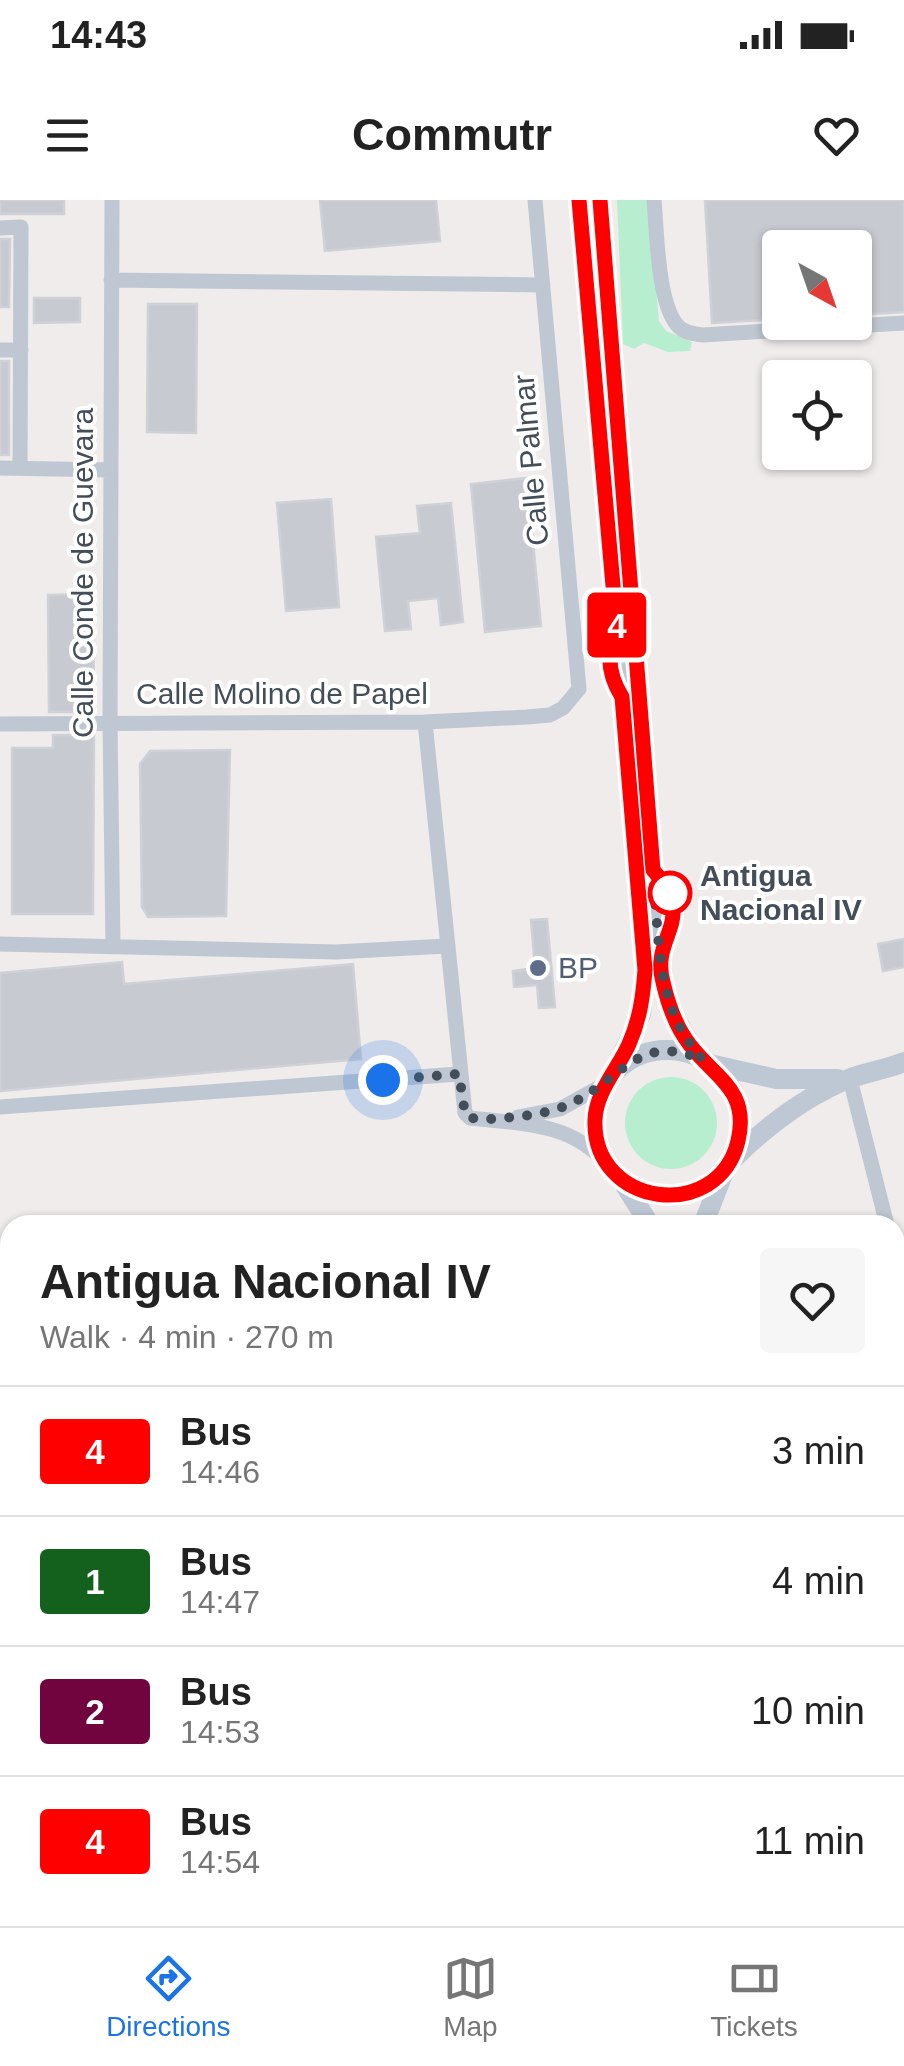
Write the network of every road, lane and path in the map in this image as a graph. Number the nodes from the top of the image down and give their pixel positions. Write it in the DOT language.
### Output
graph roads {
  1 [pos="112,200"];
  2 [pos="535,200"];
  3 [pos="579,200"];
  4 [pos="600,200"];
  5 [pos="654,200"];
  6 [pos="0,228"];
  7 [pos="112,280"];
  8 [pos="543,285"];
  9 [pos="904,322"];
  10 [pos="0,350"];
  11 [pos="20,350"];
  12 [pos="0,468"];
  13 [pos="20,468"];
  14 [pos="111,470"];
  15 [pos="564,708"];
  16 [pos="110,722"];
  17 [pos="425,722"];
  18 [pos="0,724"];
  19 [pos="0,944"];
  20 [pos="447,946"];
  21 [pos="114,947"];
  22 [pos="707,1062"];
  23 [pos="904,1062"];
  24 [pos="459,1074"];
  25 [pos="850,1078"];
  26 [pos="610,1079"];
  27 [pos="0,1106"];
  28 [pos="484,1120"];
  29 [pos="727,1165"];
  30 [pos="612,1171"];
  31 [pos="644,1215"];
  32 [pos="708,1215"];
  33 [pos="884,1215"];
  1 -- 7 [label="street, Calle Conde de Guevara"];
  2 -- 8 [label="street, Calle Palmar"];
  3 -- 26 [label="main road"];
  4 -- 22 [label="main road"];
  5 -- 9 [label="street"];
  6 -- 11 [label="street"];
  7 -- 8 [label="street"];
  7 -- 14 [label="street, Calle Conde de Guevara"];
  8 -- 15 [label="street, Calle Palmar"];
  10 -- 11 [label="street"];
  11 -- 13 [label="street"];
  12 -- 13 [label="street"];
  13 -- 14 [label="street"];
  14 -- 16 [label="street, Calle Conde de Guevara"];
  15 -- 17 [label="street, Calle Molino de Papel"];
  16 -- 17 [label="street, Calle Molino de Papel"];
  16 -- 18 [label="street, Calle Molino de Papel"];
  16 -- 21 [label="street, Calle Conde de Guevara"];
  17 -- 20 [label="street"];
  19 -- 21 [label="street"];
  20 -- 21 [label="street"];
  20 -- 24 [label="street"];
  22 -- 25 [label="main road"];
  22 -- 26 [label="main road"];
  22 -- 29 [label="main road"];
  23 -- 25 [label="main road"];
  24 -- 27 [label="street"];
  24 -- 28 [label="street"];
  25 -- 29 [label="main road"];
  25 -- 33 [label="street"];
  26 -- 28 [label="street"];
  26 -- 30 [label="main road"];
  28 -- 30 [label="street"];
  29 -- 30 [label="main road"];
  29 -- 32 [label="main road"];
  30 -- 31 [label="main road"];
}
